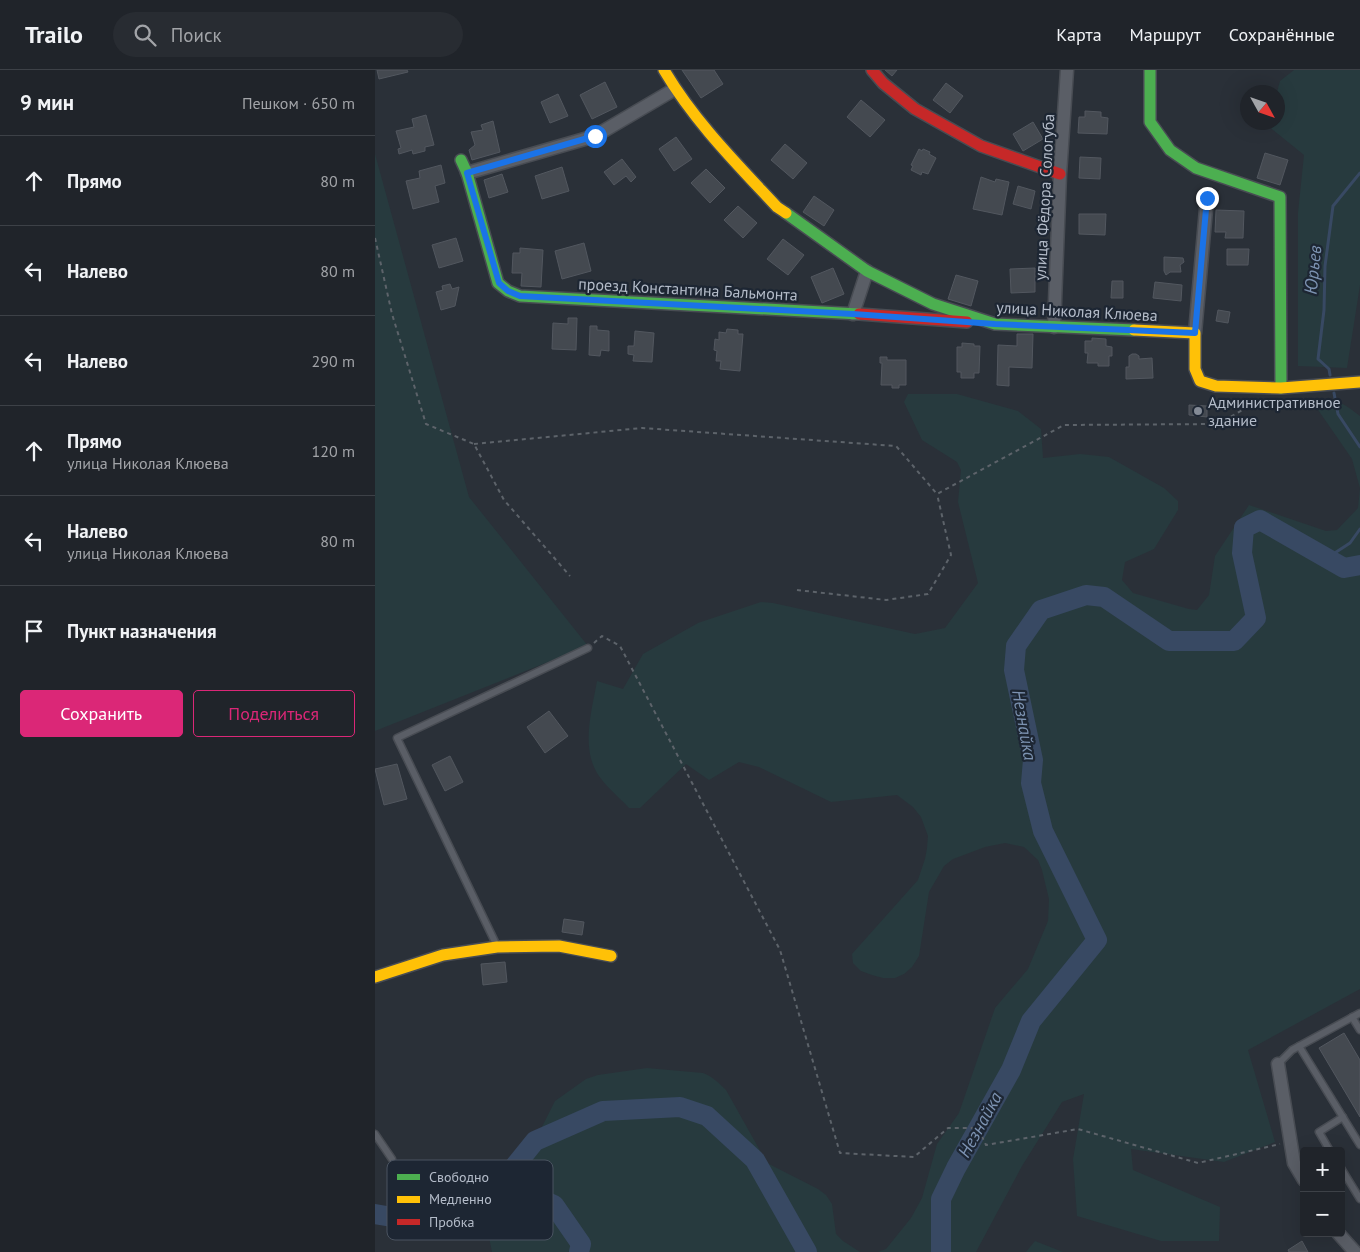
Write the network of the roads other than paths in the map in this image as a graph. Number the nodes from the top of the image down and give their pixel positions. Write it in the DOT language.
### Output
graph roads {
  1 [pos="665,70"];
  2 [pos="872,70"];
  3 [pos="1067,70"];
  4 [pos="1150,70"];
  5 [pos="675,89"];
  6 [pos="461,160"];
  7 [pos="467,173"];
  8 [pos="1061,174"];
  9 [pos="1207,198"];
  10 [pos="867,271"];
  11 [pos="853,314"];
  12 [pos="995,324"];
  13 [pos="1055,326"];
  14 [pos="1195,333"];
  15 [pos="1360,382"];
  16 [pos="1281,388"];
  17 [pos="588,648"];
  18 [pos="497,947"];
  19 [pos="611,956"];
  20 [pos="375,978"];
  21 [pos="1360,1013"];
  22 [pos="1352,1017"];
  23 [pos="1360,1030"];
  24 [pos="1299,1046"];
  25 [pos="1278,1064"];
  26 [pos="1343,1117"];
  27 [pos="375,1134"];
  28 [pos="1360,1145"];
  29 [pos="1328,1147"];
  30 [pos="392,1159"];
  31 [pos="1300,1173"];
  32 [pos="1345,1174"];
  33 [pos="1360,1198"];
  34 [pos="1342,1237"];
  35 [pos="1355,1252"];
  1 -- 5 [label="street, улица Николая Клюева"];
  2 -- 8 [label="street"];
  3 -- 8 [label="street, улица Фёдора Сологуба"];
  4 -- 16 [label="street"];
  5 -- 7 [label="street"];
  5 -- 10 [label="street, улица Николая Клюева"];
  6 -- 7 [label="street, проезд Константина Бальмонта"];
  7 -- 11 [label="street, проезд Константина Бальмонта"];
  8 -- 13 [label="street, улица Фёдора Сологуба"];
  9 -- 14 [label="street"];
  10 -- 11 [label="street"];
  10 -- 12 [label="street, улица Николая Клюева"];
  11 -- 12 [label="street, проезд Константина Бальмонта"];
  12 -- 13 [label="street, улица Николая Клюева"];
  13 -- 14 [label="street, улица Николая Клюева"];
  14 -- 16 [label="street"];
  15 -- 16 [label="street"];
  17 -- 18 [label="lane"];
  18 -- 19 [label="street"];
  18 -- 20 [label="street"];
  21 -- 22 [label="lane"];
  22 -- 23 [label="lane"];
  22 -- 24 [label="lane"];
  24 -- 25 [label="lane"];
  24 -- 26 [label="lane"];
  25 -- 31 [label="street"];
  26 -- 28 [label="lane"];
  26 -- 29 [label="lane"];
  27 -- 30 [label="lane"];
  32 -- 33 [label="lane"];
  34 -- 35 [label="street"];
}
